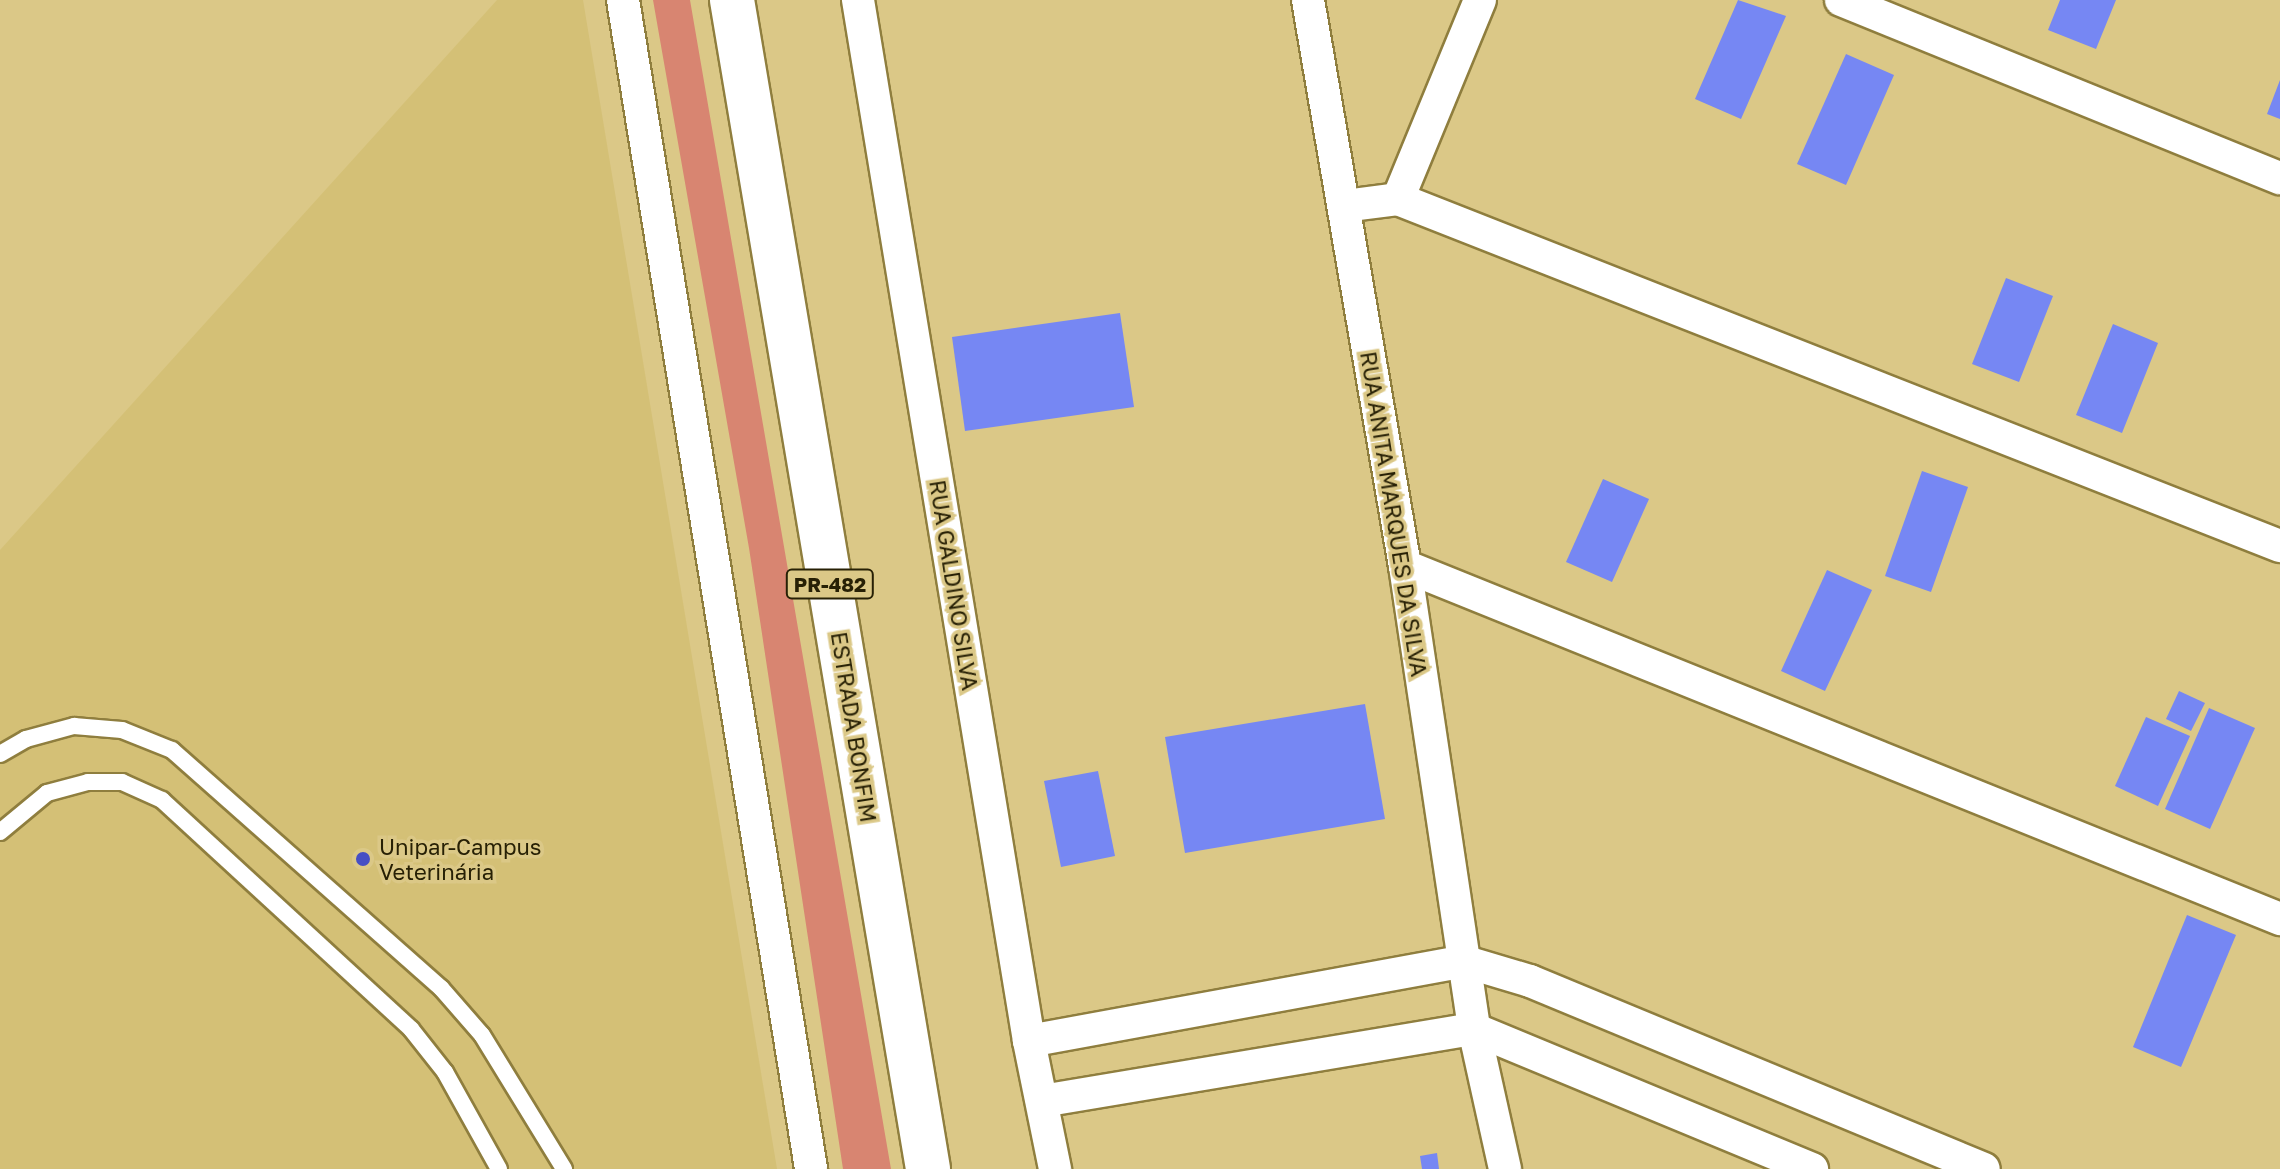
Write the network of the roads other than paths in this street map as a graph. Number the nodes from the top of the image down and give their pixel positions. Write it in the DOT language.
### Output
graph roads {
  1 [pos="623,0"];
  2 [pos="732,0"];
  3 [pos="858,0"];
  4 [pos="1308,0"];
  5 [pos="1480,0"];
  6 [pos="1841,0"];
  7 [pos="2280,178"];
  8 [pos="1398,199"];
  9 [pos="1344,206"];
  10 [pos="2280,546"];
  11 [pos="1405,566"];
  12 [pos="0,754"];
  13 [pos="0,832"];
  14 [pos="2280,919"];
  15 [pos="1463,961"];
  16 [pos="1474,1029"];
  17 [pos="1029,1041"];
  18 [pos="1042,1101"];
  19 [pos="499,1169"];
  20 [pos="564,1169"];
  21 [pos="811,1169"];
  22 [pos="928,1169"];
  23 [pos="1055,1169"];
  24 [pos="1505,1169"];
  25 [pos="1812,1169"];
  26 [pos="1984,1169"];
  1 -- 21 [label="street"];
  2 -- 22 [label="main road, ESTRADA BONFIM / PR-482"];
  3 -- 17 [label="street, RUA GALDINO SILVA"];
  4 -- 9 [label="street, RUA ANITA MARQUES DA SILVA"];
  5 -- 8 [label="street"];
  6 -- 7 [label="street"];
  8 -- 9 [label="street"];
  8 -- 10 [label="street"];
  9 -- 11 [label="street, RUA ANITA MARQUES DA SILVA"];
  11 -- 14 [label="street"];
  11 -- 15 [label="street, RUA ANITA MARQUES DA SILVA"];
  12 -- 20 [label="lane"];
  13 -- 19 [label="lane"];
  15 -- 16 [label="street, RUA ANITA MARQUES DA SILVA"];
  15 -- 17 [label="street"];
  15 -- 26 [label="street"];
  16 -- 18 [label="street"];
  16 -- 24 [label="street, RUA ANITA MARQUES DA SILVA"];
  16 -- 25 [label="street"];
  17 -- 18 [label="street, RUA GALDINO SILVA"];
  18 -- 23 [label="street, RUA GALDINO SILVA"];
}
